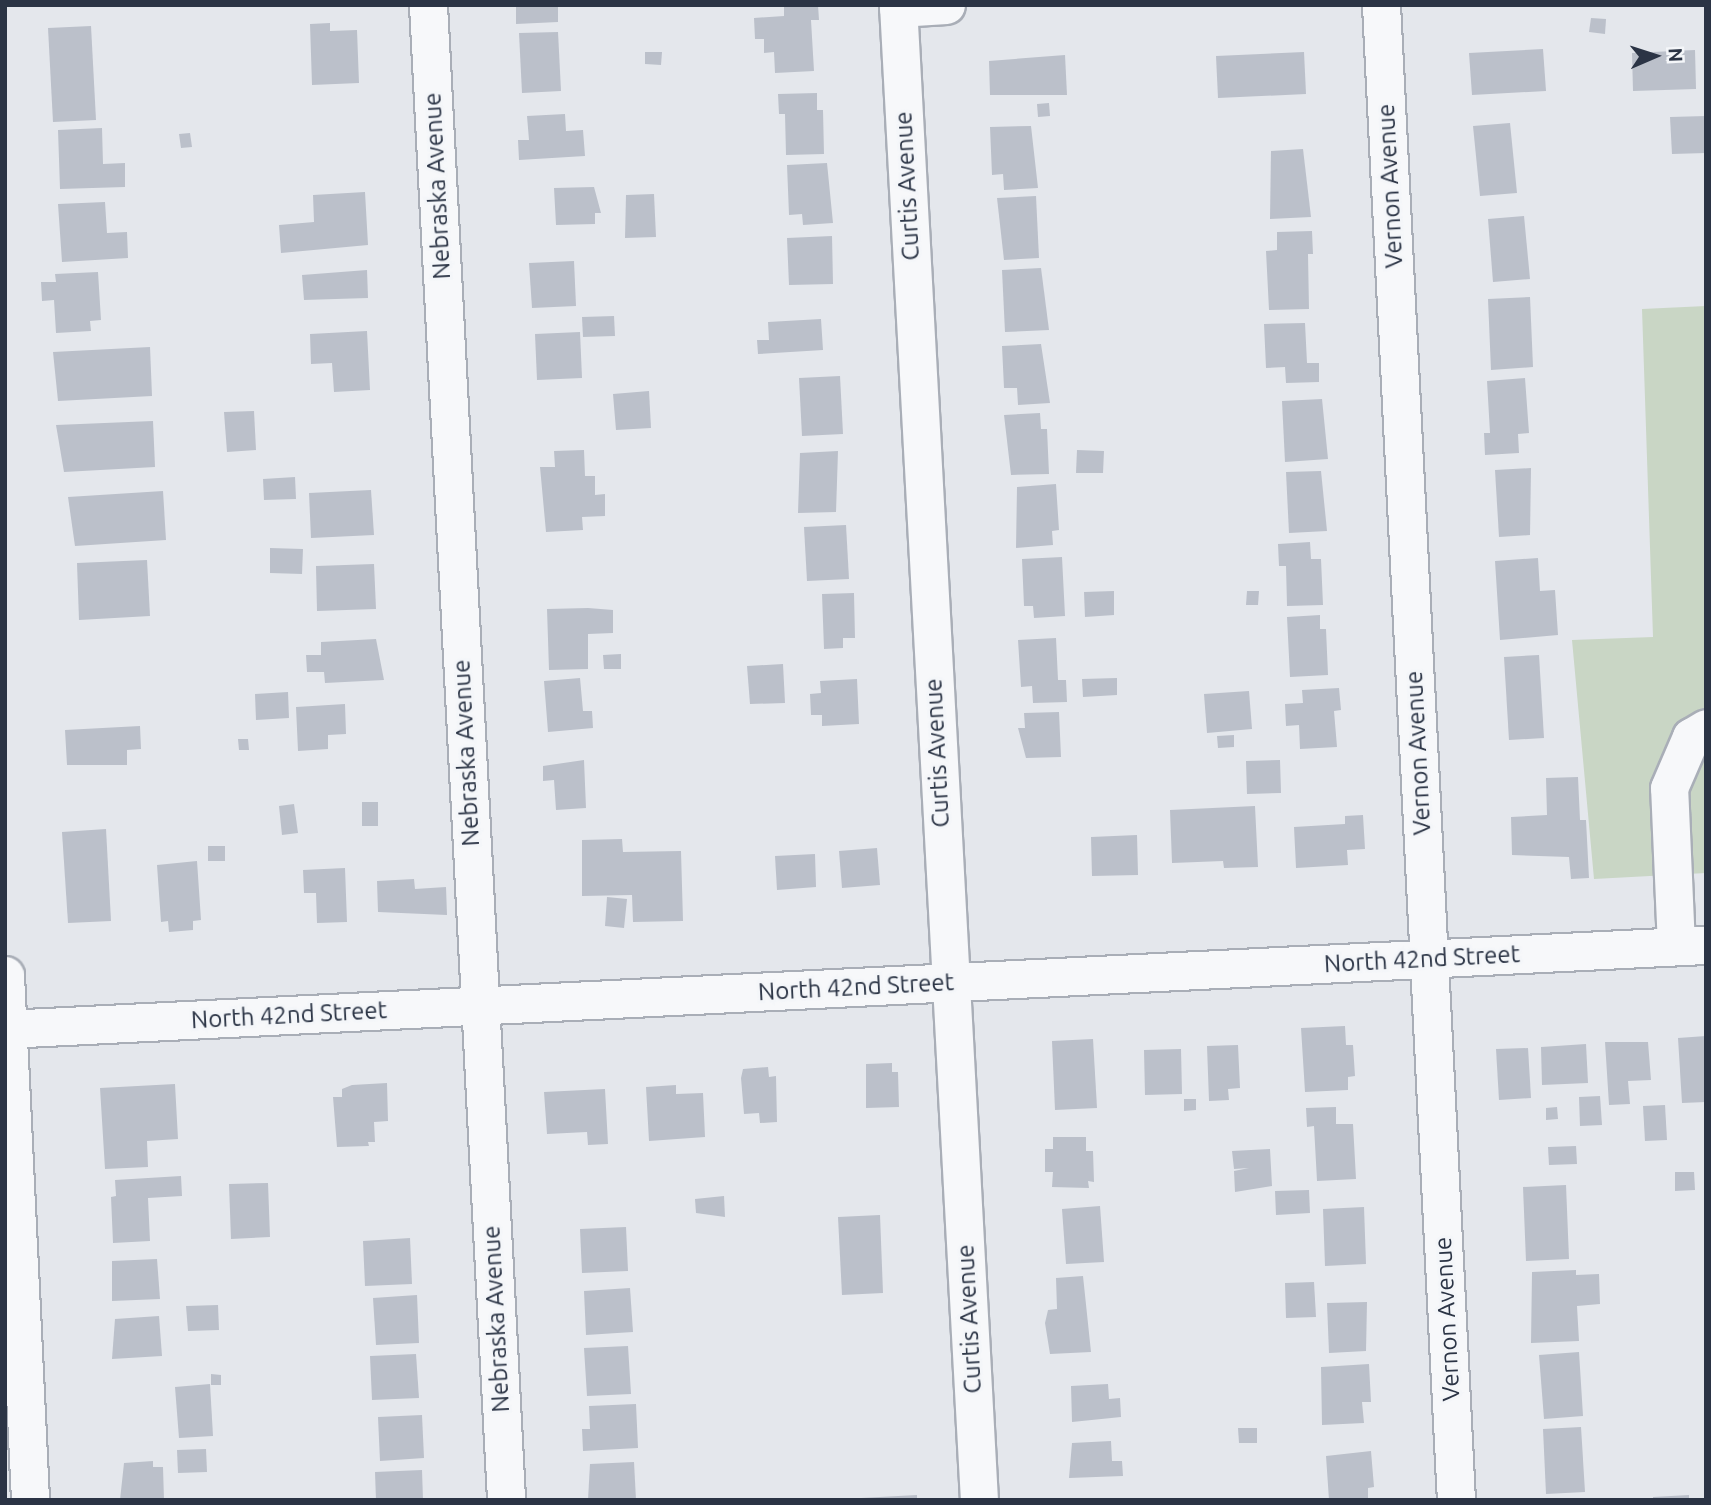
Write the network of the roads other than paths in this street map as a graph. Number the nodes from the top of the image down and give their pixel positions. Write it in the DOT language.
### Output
graph roads {
  1 [pos="428,5"];
  2 [pos="946,5"];
  3 [pos="1381,5"];
  4 [pos="898,6"];
  5 [pos="1706,728"];
  6 [pos="1691,946"];
  7 [pos="1429,958"];
  8 [pos="5,975"];
  9 [pos="951,982"];
  10 [pos="480,1005"];
  11 [pos="6,1029"];
  12 [pos="30,1500"];
  13 [pos="506,1500"];
  14 [pos="979,1500"];
  15 [pos="1456,1500"];
  1 -- 10 [label="street, Nebraska Avenue"];
  2 -- 4 [label="street"];
  3 -- 7 [label="street, Vernon Avenue"];
  4 -- 9 [label="street, Curtis Avenue"];
  5 -- 6 [label="street"];
  6 -- 7 [label="street, North 42nd Street"];
  7 -- 9 [label="street, North 42nd Street"];
  7 -- 15 [label="street, Vernon Avenue"];
  8 -- 11 [label="street"];
  9 -- 10 [label="street, North 42nd Street"];
  9 -- 14 [label="street, Curtis Avenue"];
  10 -- 11 [label="street, North 42nd Street"];
  10 -- 13 [label="street, Nebraska Avenue"];
  11 -- 12 [label="street"];
}
